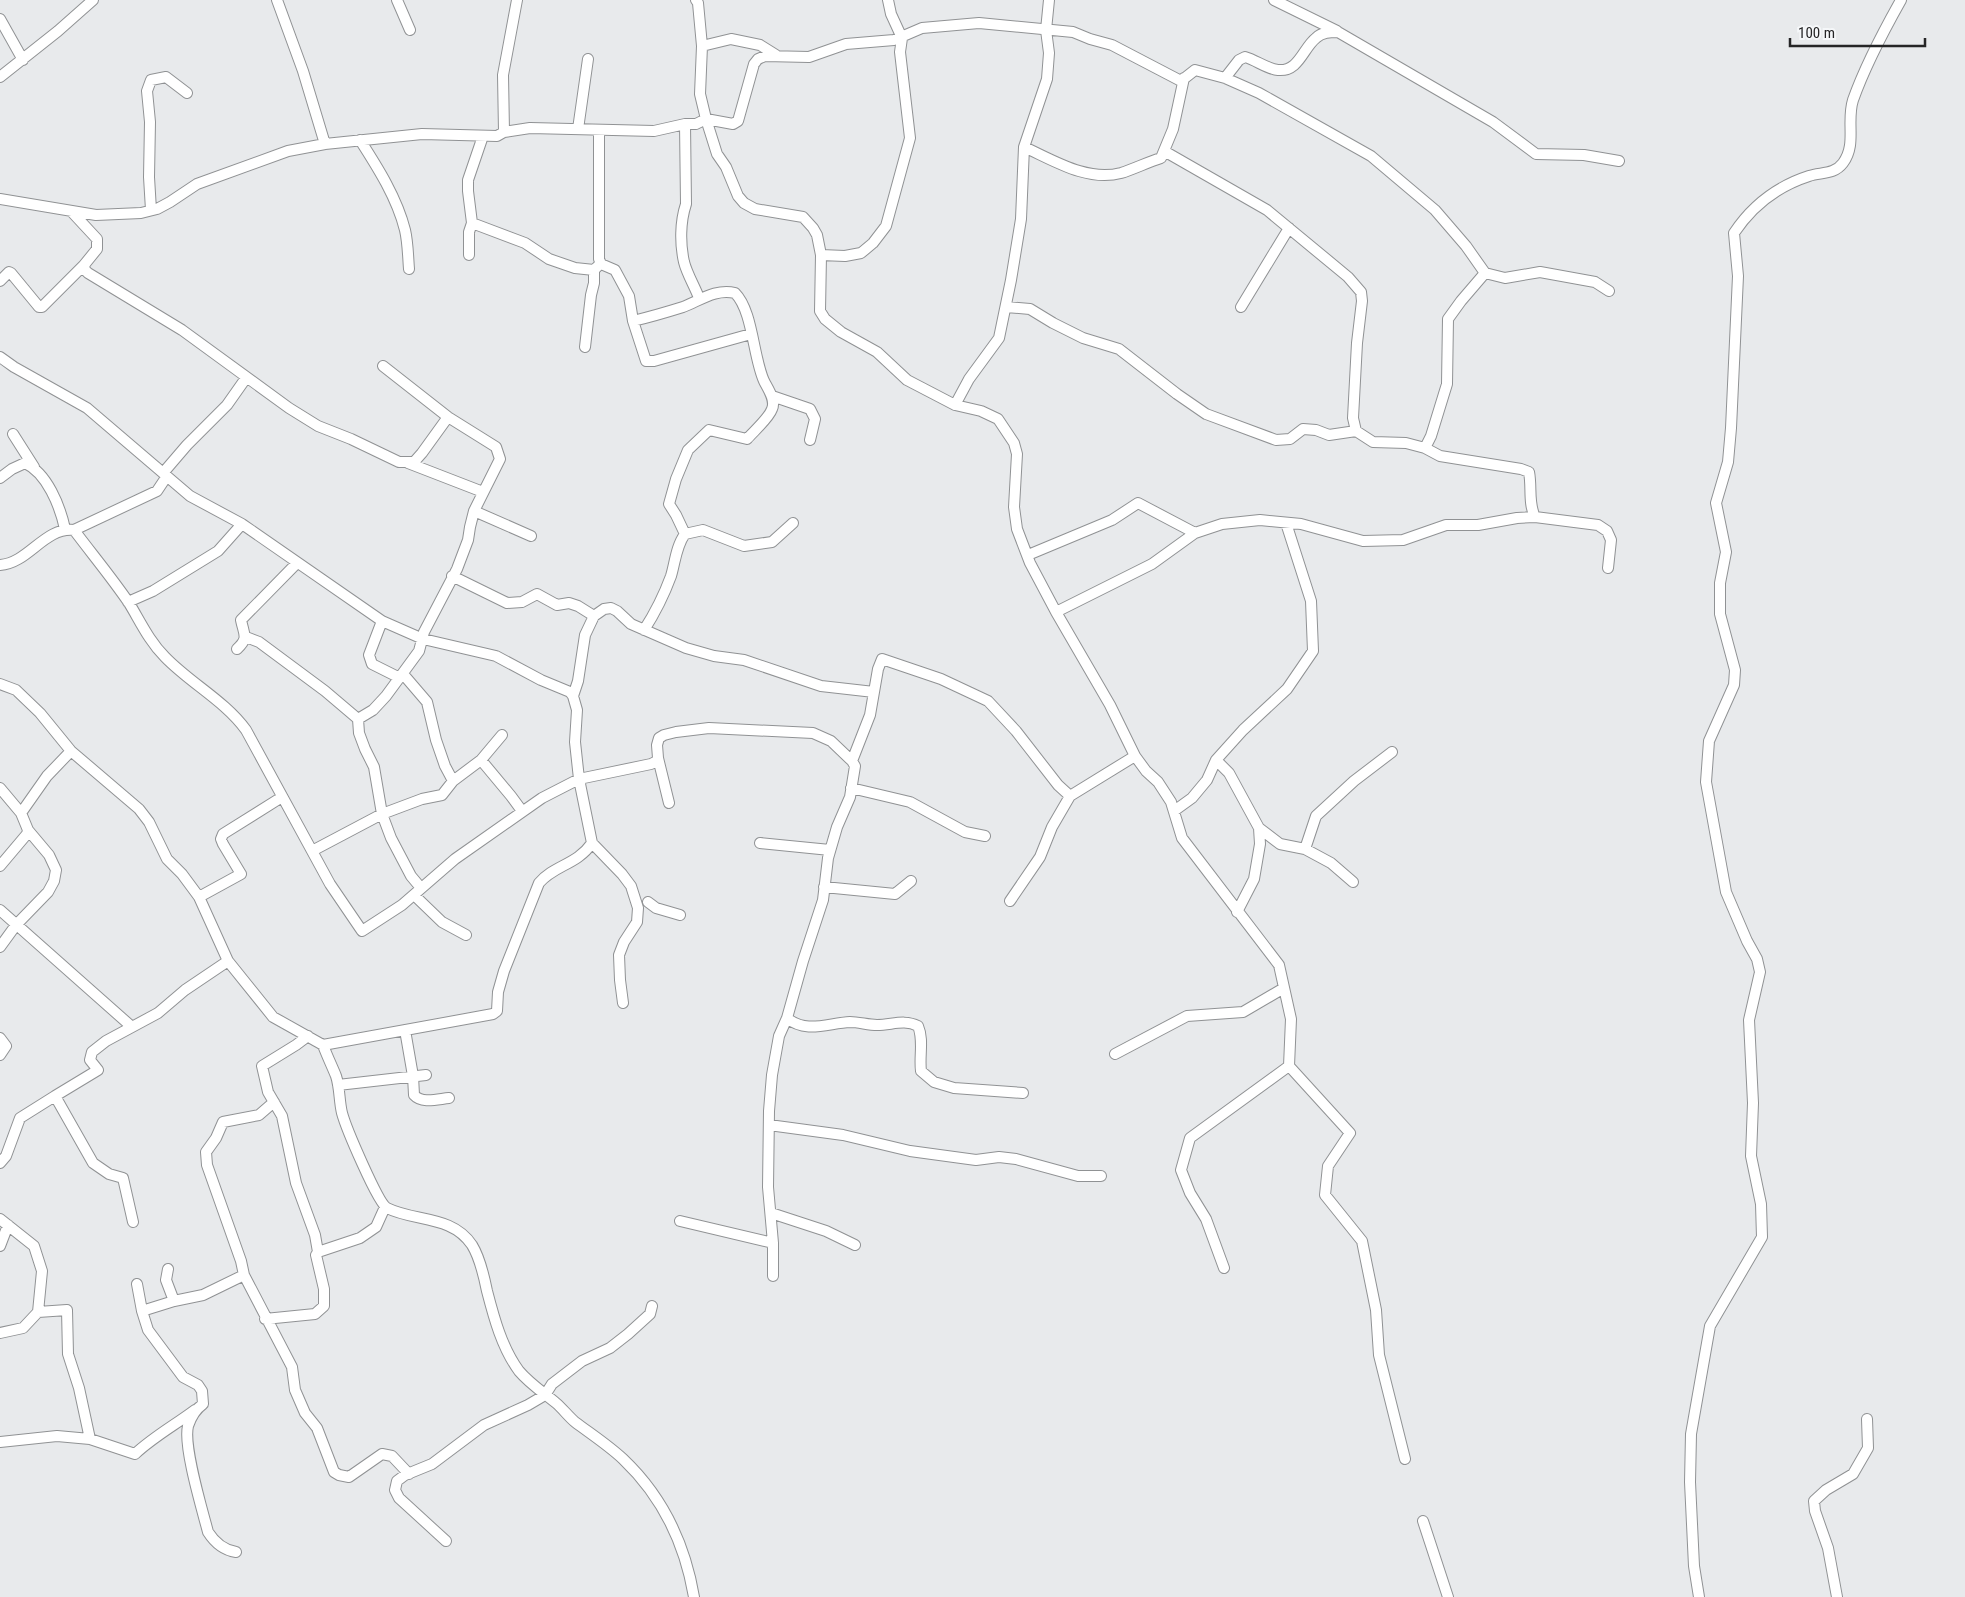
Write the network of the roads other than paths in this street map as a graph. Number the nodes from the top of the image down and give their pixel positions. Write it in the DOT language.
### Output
graph roads {
  1 [pos="93,0"];
  2 [pos="277,0"];
  3 [pos="397,0"];
  4 [pos="517,0"];
  5 [pos="696,0"];
  6 [pos="888,0"];
  7 [pos="1049,0"];
  8 [pos="1274,0"];
  9 [pos="1900,0"];
  10 [pos="0,19"];
  11 [pos="410,30"];
  12 [pos="1046,30"];
  13 [pos="1338,32"];
  14 [pos="902,38"];
  15 [pos="702,46"];
  16 [pos="776,55"];
  17 [pos="588,59"];
  18 [pos="23,60"];
  19 [pos="0,77"];
  20 [pos="1184,78"];
  21 [pos="1226,78"];
  22 [pos="186,93"];
  23 [pos="706,119"];
  24 [pos="685,124"];
  25 [pos="578,129"];
  26 [pos="599,130"];
  27 [pos="504,132"];
  28 [pos="483,136"];
  29 [pos="360,140"];
  30 [pos="326,144"];
  31 [pos="1024,147"];
  32 [pos="1164,151"];
  33 [pos="1618,161"];
  34 [pos="0,199"];
  35 [pos="151,210"];
  36 [pos="71,211"];
  37 [pos="472,223"];
  38 [pos="1289,228"];
  39 [pos="821,255"];
  40 [pos="469,256"];
  41 [pos="84,265"];
  42 [pos="597,267"];
  43 [pos="409,269"];
  44 [pos="1486,272"];
  45 [pos="0,281"];
  46 [pos="1608,291"];
  47 [pos="699,298"];
  48 [pos="1006,307"];
  49 [pos="1241,307"];
  50 [pos="633,321"];
  51 [pos="751,334"];
  52 [pos="586,347"];
  53 [pos="0,356"];
  54 [pos="383,366"];
  55 [pos="246,378"];
  56 [pos="772,396"];
  57 [pos="955,405"];
  58 [pos="448,416"];
  59 [pos="1356,432"];
  60 [pos="13,434"];
  61 [pos="810,440"];
  62 [pos="1425,448"];
  63 [pos="408,463"];
  64 [pos="34,467"];
  65 [pos="165,474"];
  66 [pos="0,478"];
  67 [pos="484,492"];
  68 [pos="474,511"];
  69 [pos="1535,517"];
  70 [pos="793,523"];
  71 [pos="1286,523"];
  72 [pos="242,524"];
  73 [pos="69,530"];
  74 [pos="1195,533"];
  75 [pos="684,534"];
  76 [pos="531,536"];
  77 [pos="1028,555"];
  78 [pos="297,562"];
  79 [pos="0,565"];
  80 [pos="1608,568"];
  81 [pos="452,576"];
  82 [pos="128,602"];
  83 [pos="1056,612"];
  84 [pos="594,616"];
  85 [pos="382,621"];
  86 [pos="644,630"];
  87 [pos="246,637"];
  88 [pos="423,639"];
  89 [pos="237,650"];
  90 [pos="402,676"];
  91 [pos="0,684"];
  92 [pos="874,692"];
  93 [pos="574,696"];
  94 [pos="358,719"];
  95 [pos="502,735"];
  96 [pos="71,751"];
  97 [pos="1392,752"];
  98 [pos="1135,756"];
  99 [pos="658,758"];
  100 [pos="481,760"];
  101 [pos="1216,760"];
  102 [pos="852,761"];
  103 [pos="579,779"];
  104 [pos="453,782"];
  105 [pos="0,788"];
  106 [pos="851,788"];
  107 [pos="1070,796"];
  108 [pos="282,797"];
  109 [pos="669,803"];
  110 [pos="522,811"];
  111 [pos="1174,811"];
  112 [pos="21,813"];
  113 [pos="382,814"];
  114 [pos="1259,828"];
  115 [pos="28,830"];
  116 [pos="985,836"];
  117 [pos="592,843"];
  118 [pos="760,843"];
  119 [pos="1305,849"];
  120 [pos="830,850"];
  121 [pos="312,851"];
  122 [pos="0,866"];
  123 [pos="911,881"];
  124 [pos="1353,882"];
  125 [pos="824,888"];
  126 [pos="417,891"];
  127 [pos="634,894"];
  128 [pos="199,897"];
  129 [pos="1010,901"];
  130 [pos="648,902"];
  131 [pos="638,908"];
  132 [pos="0,910"];
  133 [pos="1238,912"];
  134 [pos="680,915"];
  135 [pos="16,925"];
  136 [pos="466,935"];
  137 [pos="0,947"];
  138 [pos="228,961"];
  139 [pos="1284,988"];
  140 [pos="623,1003"];
  141 [pos="787,1018"];
  142 [pos="132,1027"];
  143 [pos="405,1030"];
  144 [pos="308,1036"];
  145 [pos="0,1038"];
  146 [pos="324,1045"];
  147 [pos="1114,1054"];
  148 [pos="0,1055"];
  149 [pos="1288,1066"];
  150 [pos="426,1075"];
  151 [pos="413,1076"];
  152 [pos="338,1085"];
  153 [pos="1023,1093"];
  154 [pos="55,1096"];
  155 [pos="449,1098"];
  156 [pos="274,1102"];
  157 [pos="769,1124"];
  158 [pos="0,1163"];
  159 [pos="1101,1176"];
  160 [pos="385,1207"];
  161 [pos="771,1213"];
  162 [pos="680,1221"];
  163 [pos="4,1222"];
  164 [pos="134,1222"];
  165 [pos="774,1243"];
  166 [pos="855,1245"];
  167 [pos="0,1246"];
  168 [pos="318,1252"];
  169 [pos="1224,1268"];
  170 [pos="168,1269"];
  171 [pos="244,1275"];
  172 [pos="773,1276"];
  173 [pos="137,1284"];
  174 [pos="174,1302"];
  175 [pos="652,1306"];
  176 [pos="142,1311"];
  177 [pos="38,1312"];
  178 [pos="265,1319"];
  179 [pos="0,1333"];
  180 [pos="545,1395"];
  181 [pos="196,1410"];
  182 [pos="1868,1419"];
  183 [pos="90,1439"];
  184 [pos="0,1442"];
  185 [pos="1405,1459"];
  186 [pos="409,1474"];
  187 [pos="1423,1521"];
  188 [pos="446,1541"];
  189 [pos="236,1552"];
  190 [pos="694,1597"];
  191 [pos="1448,1597"];
  192 [pos="1699,1597"];
  193 [pos="1837,1597"];
  1 -- 18 [label="street"];
  2 -- 30 [label="street"];
  3 -- 11 [label="street"];
  4 -- 27 [label="street"];
  5 -- 15 [label="street"];
  6 -- 14 [label="street"];
  7 -- 12 [label="street"];
  8 -- 13 [label="street"];
  9 -- 192 [label="street"];
  10 -- 18 [label="street"];
  12 -- 14 [label="street"];
  12 -- 20 [label="street"];
  12 -- 31 [label="street"];
  13 -- 21 [label="street"];
  13 -- 33 [label="street"];
  14 -- 16 [label="street"];
  14 -- 39 [label="street"];
  15 -- 16 [label="street"];
  15 -- 23 [label="street"];
  16 -- 23 [label="street"];
  17 -- 25 [label="street"];
  18 -- 19 [label="street"];
  20 -- 21 [label="street"];
  20 -- 32 [label="street"];
  21 -- 44 [label="street"];
  22 -- 35 [label="street"];
  23 -- 24 [label="street"];
  23 -- 39 [label="street"];
  24 -- 26 [label="street"];
  24 -- 47 [label="street"];
  25 -- 26 [label="street"];
  25 -- 27 [label="street"];
  26 -- 42 [label="street"];
  27 -- 28 [label="street"];
  28 -- 29 [label="street"];
  28 -- 37 [label="street"];
  29 -- 30 [label="street"];
  29 -- 43 [label="street"];
  30 -- 35 [label="street"];
  31 -- 32 [label="street"];
  31 -- 48 [label="street"];
  32 -- 38 [label="street"];
  34 -- 36 [label="street"];
  35 -- 36 [label="street"];
  36 -- 41 [label="street"];
  37 -- 40 [label="street"];
  37 -- 42 [label="street"];
  38 -- 49 [label="street"];
  38 -- 59 [label="street"];
  39 -- 57 [label="street"];
  41 -- 45 [label="street"];
  41 -- 55 [label="street"];
  42 -- 50 [label="street"];
  42 -- 52 [label="street"];
  44 -- 46 [label="street"];
  44 -- 62 [label="street"];
  47 -- 50 [label="street"];
  47 -- 51 [label="street"];
  48 -- 57 [label="street"];
  48 -- 59 [label="street"];
  50 -- 51 [label="street"];
  51 -- 56 [label="street"];
  53 -- 65 [label="street"];
  54 -- 58 [label="street"];
  55 -- 63 [label="street"];
  55 -- 65 [label="street"];
  56 -- 61 [label="street"];
  56 -- 75 [label="street"];
  57 -- 77 [label="street"];
  58 -- 63 [label="street"];
  58 -- 67 [label="street"];
  59 -- 62 [label="street"];
  60 -- 64 [label="street"];
  62 -- 69 [label="street"];
  63 -- 67 [label="street"];
  64 -- 66 [label="street"];
  64 -- 73 [label="street"];
  65 -- 72 [label="street"];
  65 -- 73 [label="street"];
  67 -- 68 [label="street"];
  68 -- 76 [label="street"];
  68 -- 81 [label="street"];
  69 -- 71 [label="street"];
  69 -- 80 [label="street"];
  70 -- 75 [label="street"];
  71 -- 74 [label="street"];
  71 -- 101 [label="street"];
  72 -- 78 [label="street"];
  72 -- 82 [label="street"];
  73 -- 79 [label="street"];
  73 -- 82 [label="street"];
  74 -- 77 [label="street"];
  74 -- 83 [label="street"];
  75 -- 86 [label="street"];
  77 -- 83 [label="street"];
  78 -- 85 [label="street"];
  78 -- 87 [label="street"];
  81 -- 84 [label="street"];
  81 -- 88 [label="street"];
  82 -- 108 [label="street"];
  83 -- 98 [label="street"];
  84 -- 86 [label="street"];
  84 -- 93 [label="street"];
  85 -- 88 [label="street"];
  85 -- 90 [label="street"];
  86 -- 92 [label="street"];
  87 -- 89 [label="street"];
  87 -- 94 [label="street"];
  88 -- 90 [label="street"];
  88 -- 93 [label="street"];
  90 -- 94 [label="street"];
  90 -- 104 [label="street"];
  91 -- 96 [label="street"];
  92 -- 102 [label="street"];
  92 -- 107 [label="street"];
  93 -- 103 [label="street"];
  94 -- 113 [label="street"];
  95 -- 100 [label="street"];
  96 -- 112 [label="street"];
  96 -- 128 [label="street"];
  97 -- 119 [label="street"];
  98 -- 107 [label="street"];
  98 -- 111 [label="street"];
  99 -- 102 [label="street"];
  99 -- 103 [label="street"];
  99 -- 109 [label="street"];
  100 -- 104 [label="street"];
  100 -- 110 [label="street"];
  101 -- 111 [label="street"];
  101 -- 114 [label="street"];
  102 -- 106 [label="street"];
  103 -- 110 [label="street"];
  103 -- 117 [label="street"];
  104 -- 113 [label="street"];
  105 -- 112 [label="street"];
  106 -- 116 [label="street"];
  106 -- 120 [label="street"];
  107 -- 129 [label="street"];
  108 -- 121 [label="street"];
  108 -- 128 [label="street"];
  110 -- 126 [label="street"];
  111 -- 133 [label="street"];
  112 -- 115 [label="street"];
  113 -- 121 [label="street"];
  113 -- 126 [label="street"];
  114 -- 119 [label="street"];
  114 -- 133 [label="street"];
  115 -- 122 [label="street"];
  115 -- 135 [label="street"];
  117 -- 127 [label="street"];
  117 -- 143 [label="street"];
  118 -- 120 [label="street"];
  119 -- 124 [label="street"];
  120 -- 125 [label="street"];
  121 -- 126 [label="street"];
  123 -- 125 [label="street"];
  125 -- 141 [label="street"];
  126 -- 136 [label="street"];
  127 -- 130 [label="street"];
  127 -- 131 [label="street"];
  128 -- 138 [label="street"];
  130 -- 131 [label="street"];
  130 -- 134 [label="street"];
  131 -- 140 [label="street"];
  132 -- 135 [label="street"];
  133 -- 139 [label="street"];
  135 -- 137 [label="street"];
  135 -- 142 [label="street"];
  138 -- 142 [label="street"];
  138 -- 144 [label="street"];
  139 -- 147 [label="street"];
  139 -- 149 [label="street"];
  141 -- 153 [label="street"];
  141 -- 157 [label="street"];
  142 -- 154 [label="street"];
  143 -- 146 [label="street"];
  143 -- 151 [label="street"];
  144 -- 146 [label="street"];
  144 -- 156 [label="street"];
  145 -- 148 [label="street"];
  146 -- 152 [label="street"];
  149 -- 169 [label="street"];
  149 -- 185 [label="street"];
  150 -- 151 [label="street"];
  151 -- 152 [label="street"];
  151 -- 155 [label="street"];
  152 -- 160 [label="street"];
  154 -- 158 [label="street"];
  154 -- 164 [label="street"];
  156 -- 168 [label="street"];
  156 -- 171 [label="street"];
  157 -- 159 [label="street"];
  157 -- 161 [label="street"];
  160 -- 168 [label="street"];
  160 -- 180 [label="street"];
  161 -- 165 [label="street"];
  161 -- 166 [label="street"];
  162 -- 165 [label="street"];
  163 -- 167 [label="street"];
  163 -- 177 [label="street"];
  165 -- 172 [label="street"];
  168 -- 178 [label="street"];
  170 -- 174 [label="street"];
  171 -- 174 [label="street"];
  171 -- 178 [label="street"];
  173 -- 176 [label="street"];
  174 -- 176 [label="street"];
  175 -- 180 [label="street"];
  176 -- 181 [label="street"];
  177 -- 179 [label="street"];
  177 -- 183 [label="street"];
  178 -- 186 [label="street"];
  180 -- 186 [label="street"];
  180 -- 190 [label="street"];
  181 -- 183 [label="street"];
  181 -- 189 [label="street"];
  182 -- 193 [label="street"];
  183 -- 184 [label="street"];
  186 -- 188 [label="street"];
  187 -- 191 [label="street"];
}
